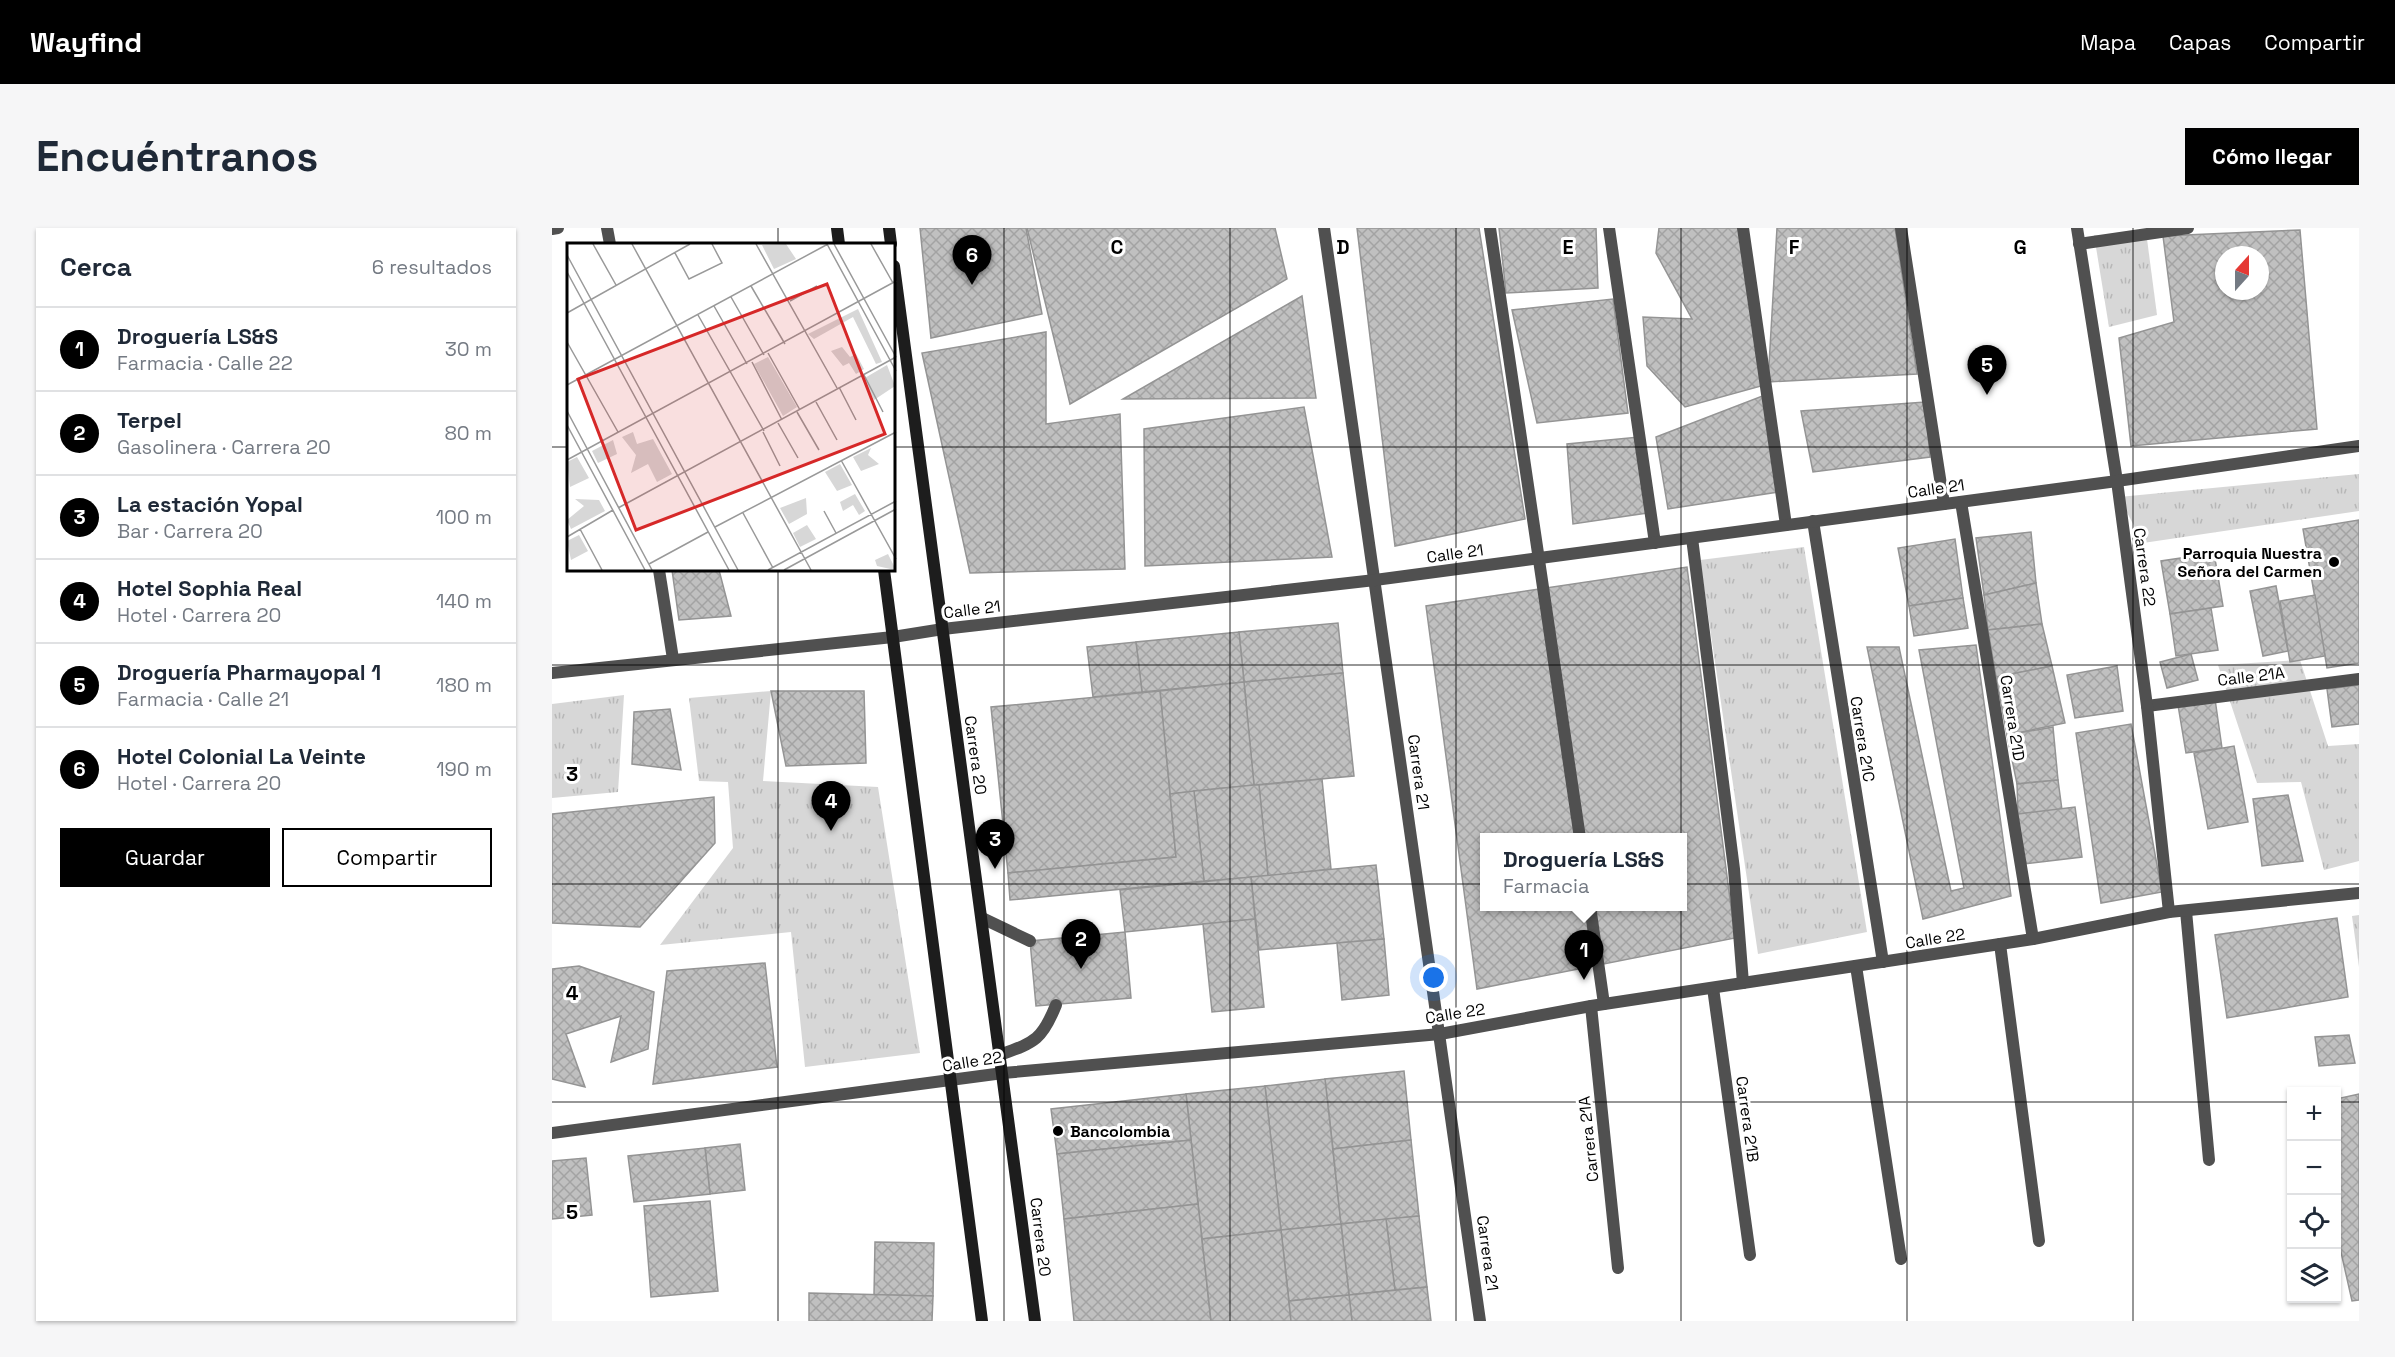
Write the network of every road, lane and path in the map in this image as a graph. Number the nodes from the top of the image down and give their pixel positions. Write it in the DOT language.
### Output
graph roads {
  1 [pos="558,228"];
  2 [pos="607,228"];
  3 [pos="837,228"];
  4 [pos="889,228"];
  5 [pos="1324,228"];
  6 [pos="1490,228"];
  7 [pos="1609,228"];
  8 [pos="1743,228"];
  9 [pos="1901,228"];
  10 [pos="2077,228"];
  11 [pos="2188,228"];
  12 [pos="552,229"];
  13 [pos="610,243"];
  14 [pos="839,243"];
  15 [pos="891,243"];
  16 [pos="2079,244"];
  17 [pos="896,281"];
  18 [pos="2359,446"];
  19 [pos="2116,481"];
  20 [pos="1961,502"];
  21 [pos="1944,504"];
  22 [pos="1813,521"];
  23 [pos="1786,525"];
  24 [pos="1692,538"];
  25 [pos="1655,543"];
  26 [pos="1538,559"];
  27 [pos="659,572"];
  28 [pos="884,572"];
  29 [pos="1375,580"];
  30 [pos="942,629"];
  31 [pos="893,637"];
  32 [pos="673,659"];
  33 [pos="552,673"];
  34 [pos="2359,679"];
  35 [pos="2147,706"];
  36 [pos="1579,833"];
  37 [pos="2359,893"];
  38 [pos="2186,910"];
  39 [pos="1590,911"];
  40 [pos="2169,912"];
  41 [pos="982,918"];
  42 [pos="2033,939"];
  43 [pos="1030,941"];
  44 [pos="2000,944"];
  45 [pos="1883,962"];
  46 [pos="1856,966"];
  47 [pos="1743,983"];
  48 [pos="1713,988"];
  49 [pos="1056,1005"];
  50 [pos="1597,1005"];
  51 [pos="1440,1034"];
  52 [pos="1000,1055"];
  53 [pos="1003,1072"];
  54 [pos="951,1081"];
  55 [pos="552,1133"];
  56 [pos="2209,1160"];
  57 [pos="2039,1241"];
  58 [pos="1750,1255"];
  59 [pos="1901,1259"];
  60 [pos="1618,1268"];
  61 [pos="982,1321"];
  62 [pos="1035,1321"];
  63 [pos="1480,1321"];
  1 -- 12 [label="street"];
  2 -- 13 [label="street"];
  3 -- 14 [label="main road"];
  4 -- 15 [label="main road"];
  5 -- 29 [label="street, Carrera 21"];
  6 -- 26 [label="street"];
  7 -- 25 [label="street"];
  8 -- 23 [label="street"];
  9 -- 21 [label="street"];
  10 -- 16 [label="street, Carrera 22"];
  11 -- 16 [label="street"];
  16 -- 19 [label="street, Carrera 22"];
  17 -- 30 [label="main road, Carrera 20"];
  18 -- 19 [label="street, Calle 21"];
  19 -- 20 [label="street, Calle 21"];
  19 -- 35 [label="street, Carrera 22"];
  20 -- 21 [label="street, Calle 21"];
  20 -- 42 [label="street, Carrera 21D"];
  21 -- 22 [label="street, Calle 21"];
  22 -- 23 [label="street, Calle 21"];
  22 -- 45 [label="street, Carrera 21C"];
  23 -- 24 [label="street, Calle 21"];
  24 -- 25 [label="street, Calle 21"];
  24 -- 47 [label="street"];
  25 -- 26 [label="street, Calle 21"];
  26 -- 29 [label="street, Calle 21"];
  26 -- 36 [label="street"];
  27 -- 32 [label="street"];
  28 -- 31 [label="main road"];
  29 -- 30 [label="street, Calle 21"];
  29 -- 51 [label="street, Carrera 21"];
  30 -- 31 [label="street, Calle 21"];
  30 -- 41 [label="main road, Carrera 20"];
  31 -- 32 [label="street, Calle 21"];
  31 -- 54 [label="main road"];
  32 -- 33 [label="street, Calle 21"];
  34 -- 35 [label="street, Calle 21A"];
  35 -- 40 [label="street, Carrera 22"];
  37 -- 38 [label="street, Calle 22"];
  38 -- 40 [label="street, Calle 22"];
  38 -- 56 [label="street"];
  39 -- 50 [label="street, Carrera 21A"];
  40 -- 42 [label="street, Calle 22"];
  41 -- 43 [label="street"];
  41 -- 52 [label="main road, Carrera 20"];
  42 -- 44 [label="street, Calle 22"];
  44 -- 45 [label="street, Calle 22"];
  44 -- 57 [label="street"];
  45 -- 46 [label="street, Calle 22"];
  46 -- 47 [label="street, Calle 22"];
  46 -- 59 [label="street"];
  47 -- 48 [label="street, Calle 22"];
  48 -- 50 [label="street, Calle 22"];
  48 -- 58 [label="street, Carrera 21B"];
  49 -- 52 [label="street"];
  50 -- 51 [label="street, Calle 22"];
  50 -- 60 [label="street, Carrera 21A"];
  51 -- 53 [label="street, Calle 22"];
  51 -- 63 [label="street, Carrera 21"];
  52 -- 53 [label="main road, Carrera 20"];
  53 -- 54 [label="street, Calle 22"];
  53 -- 62 [label="main road, Carrera 20"];
  54 -- 55 [label="street, Calle 22"];
  54 -- 61 [label="main road"];
}
